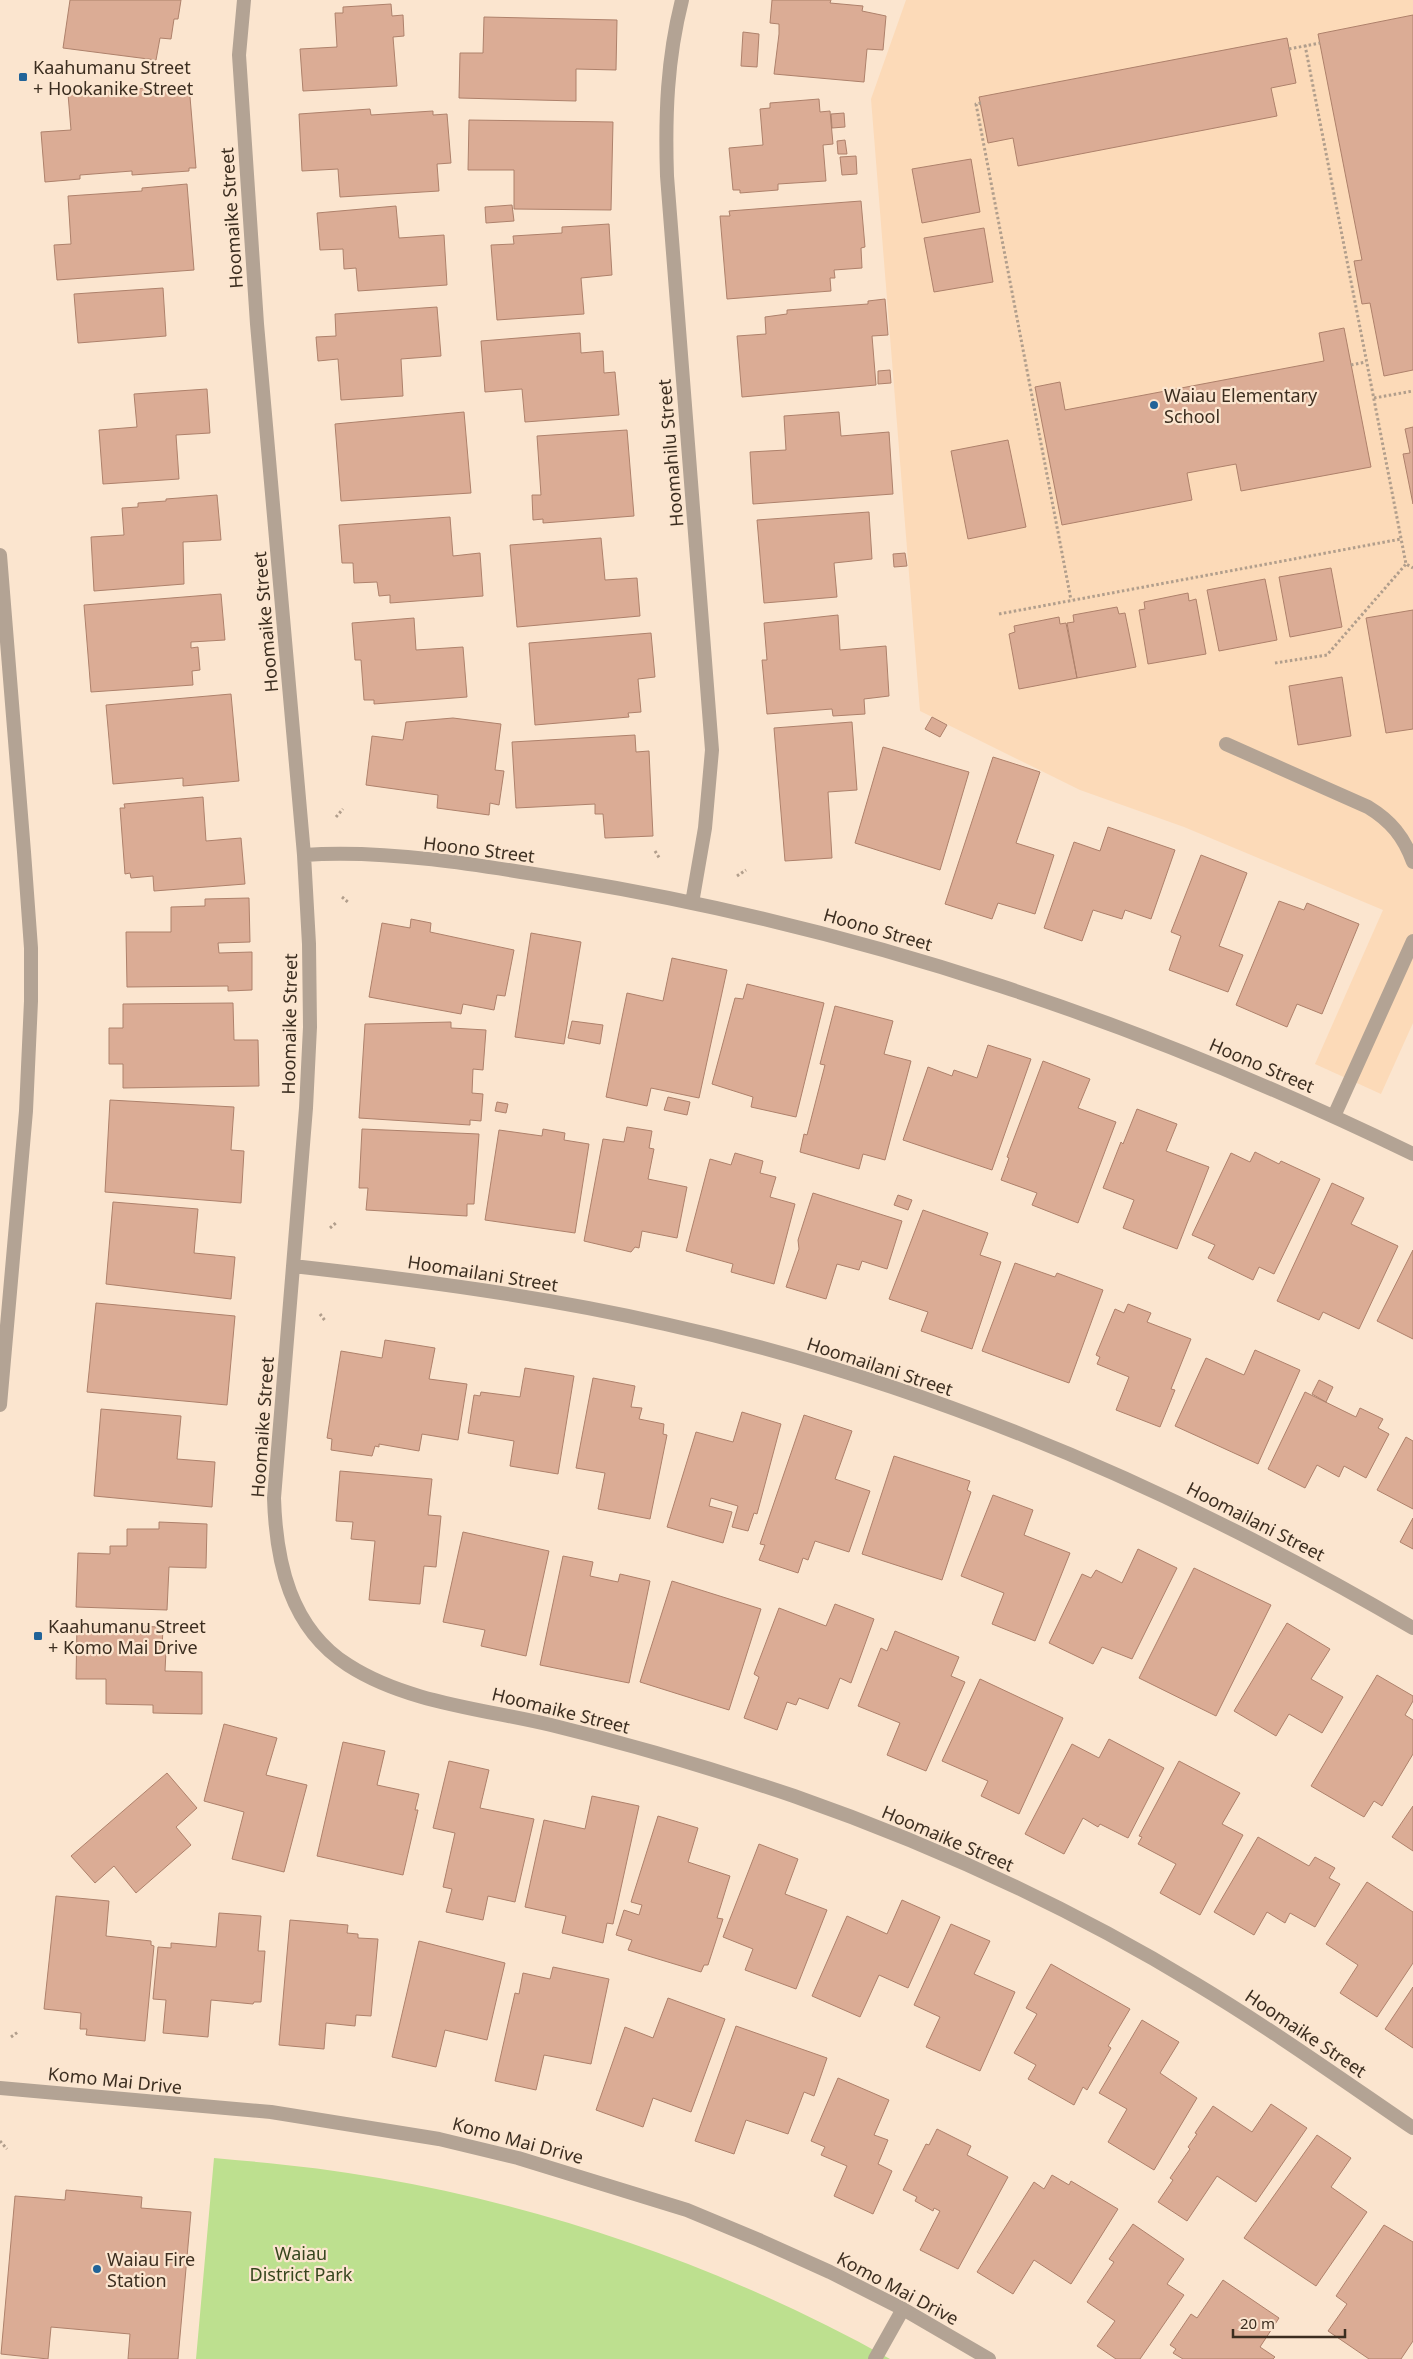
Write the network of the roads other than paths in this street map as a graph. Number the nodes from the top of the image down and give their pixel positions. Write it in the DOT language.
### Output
graph roads {
  1 [pos="244,0"];
  2 [pos="682,0"];
  3 [pos="0,554"];
  4 [pos="1226,744"];
  5 [pos="304,855"];
  6 [pos="1413,862"];
  7 [pos="692,903"];
  8 [pos="1413,941"];
  9 [pos="1334,1116"];
  10 [pos="1413,1154"];
  11 [pos="293,1266"];
  12 [pos="0,1405"];
  13 [pos="1413,1628"];
  14 [pos="0,2088"];
  15 [pos="1413,2128"];
  16 [pos="903,2309"];
  17 [pos="875,2359"];
  18 [pos="989,2359"];
  1 -- 5 [label="street, Hoomaike Street"];
  2 -- 7 [label="street, Hoomahilu Street"];
  3 -- 12 [label="street"];
  4 -- 6 [label="street"];
  5 -- 7 [label="street, Hoono Street"];
  5 -- 11 [label="street, Hoomaike Street"];
  7 -- 9 [label="street, Hoono Street"];
  8 -- 9 [label="street"];
  9 -- 10 [label="street, Hoono Street"];
  11 -- 13 [label="street, Hoomailani Street"];
  11 -- 15 [label="street, Hoomaike Street"];
  14 -- 16 [label="street, Komo Mai Drive"];
  16 -- 17 [label="street"];
  16 -- 18 [label="street, Komo Mai Drive"];
}
